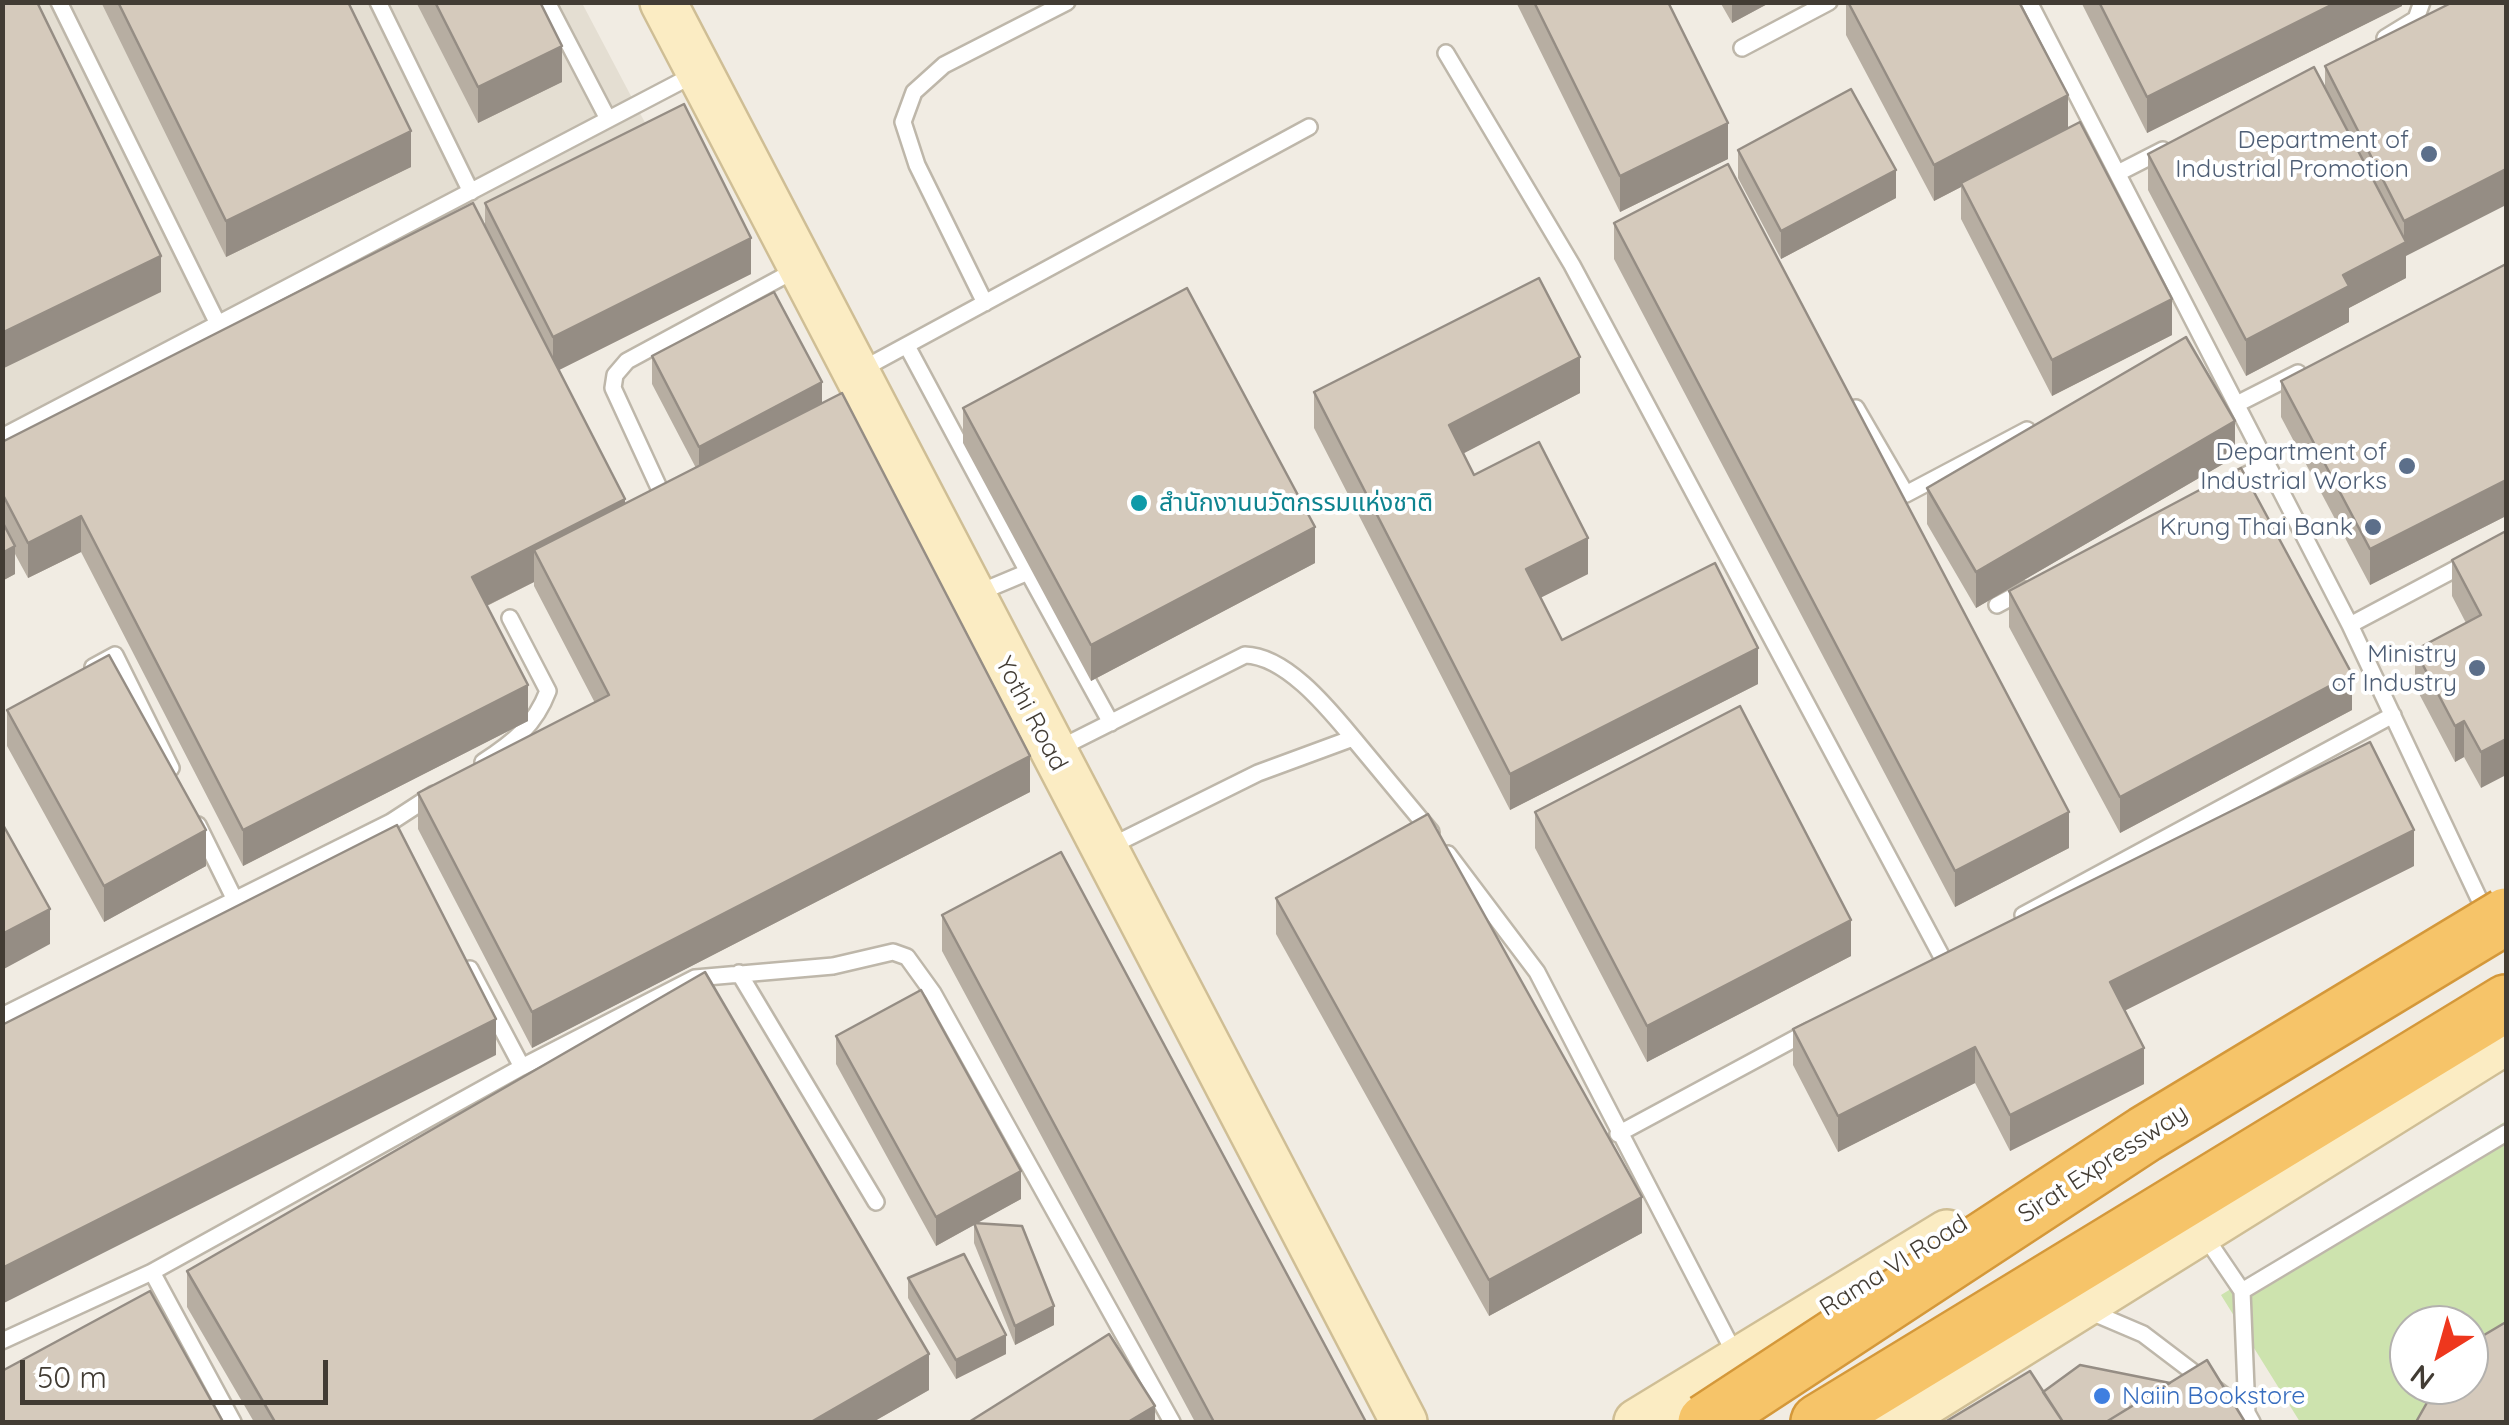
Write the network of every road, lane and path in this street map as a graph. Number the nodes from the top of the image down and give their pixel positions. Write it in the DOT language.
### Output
graph roads {
  1 [pos="60,2"];
  2 [pos="378,2"];
  3 [pos="547,2"];
  4 [pos="663,2"];
  5 [pos="1067,2"];
  6 [pos="1830,2"];
  7 [pos="2029,2"];
  8 [pos="2422,2"];
  9 [pos="1742,48"];
  10 [pos="2361,50"];
  11 [pos="1446,53"];
  12 [pos="699,72"];
  13 [pos="608,119"];
  14 [pos="1309,127"];
  15 [pos="2187,138"];
  16 [pos="2118,173"];
  17 [pos="471,192"];
  18 [pos="803,266"];
  19 [pos="985,303"];
  20 [pos="218,324"];
  21 [pos="2203,337"];
  22 [pos="907,346"];
  23 [pos="2186,346"];
  24 [pos="2322,362"];
  25 [pos="859,372"];
  26 [pos="1849,397"];
  27 [pos="2237,404"];
  28 [pos="2046,420"];
  29 [pos="2,437"];
  30 [pos="2268,464"];
  31 [pos="660,490"];
  32 [pos="2217,490"];
  33 [pos="2506,542"];
  34 [pos="1028,572"];
  35 [pos="2048,579"];
  36 [pos="970,598"];
  37 [pos="1996,605"];
  38 [pos="510,618"];
  39 [pos="2350,625"];
  40 [pos="83,672"];
  41 [pos="2393,715"];
  42 [pos="1111,723"];
  43 [pos="1353,738"];
  44 [pos="1052,752"];
  45 [pos="467,772"];
  46 [pos="174,776"];
  47 [pos="452,782"];
  48 [pos="192,811"];
  49 [pos="392,822"];
  50 [pos="401,839"];
  51 [pos="1103,850"];
  52 [pos="234,898"];
  53 [pos="2498,902"];
  54 [pos="2012,921"];
  55 [pos="2506,946"];
  56 [pos="1960,949"];
  57 [pos="1942,958"];
  58 [pos="466,962"];
  59 [pos="1926,968"];
  60 [pos="738,973"];
  61 [pos="2506,1002"];
  62 [pos="2,1016"];
  63 [pos="1823,1024"];
  64 [pos="2506,1042"];
  65 [pos="522,1067"];
  66 [pos="2506,1133"];
  67 [pos="1618,1134"];
  68 [pos="876,1202"];
  69 [pos="2202,1232"];
  70 [pos="152,1272"];
  71 [pos="2242,1292"];
  72 [pos="2080,1307"];
  73 [pos="2,1341"];
  74 [pos="1738,1361"];
  75 [pos="2249,1418"];
  76 [pos="233,1422"];
  77 [pos="1172,1422"];
  78 [pos="1404,1422"];
  79 [pos="1637,1422"];
  80 [pos="1706,1422"];
  81 [pos="1819,1422"];
  82 [pos="1895,1422"];
  1 -- 20 [label="lane"];
  2 -- 17 [label="lane"];
  3 -- 13 [label="lane"];
  4 -- 12 [label="main road, Yothi Road"];
  5 -- 19 [label="lane"];
  6 -- 9 [label="lane"];
  7 -- 16 [label="lane"];
  8 -- 10 [label="lane"];
  11 -- 57 [label="lane"];
  12 -- 13 [label="lane"];
  12 -- 18 [label="main road, Yothi Road"];
  13 -- 17 [label="lane"];
  14 -- 19 [label="lane"];
  15 -- 16 [label="lane"];
  16 -- 21 [label="lane"];
  17 -- 20 [label="lane"];
  18 -- 25 [label="main road, Yothi Road"];
  18 -- 31 [label="lane"];
  19 -- 22 [label="lane"];
  20 -- 29 [label="lane"];
  21 -- 23 [label="lane"];
  21 -- 27 [label="lane"];
  22 -- 25 [label="lane"];
  22 -- 34 [label="lane"];
  24 -- 27 [label="lane"];
  25 -- 36 [label="main road, Yothi Road"];
  26 -- 28 [label="lane"];
  27 -- 30 [label="lane"];
  30 -- 32 [label="lane"];
  30 -- 39 [label="lane"];
  33 -- 39 [label="lane"];
  34 -- 36 [label="lane"];
  34 -- 42 [label="lane"];
  35 -- 37 [label="lane"];
  36 -- 44 [label="main road, Yothi Road"];
  38 -- 45 [label="lane"];
  39 -- 41 [label="lane"];
  40 -- 46 [label="lane"];
  41 -- 53 [label="lane"];
  41 -- 54 [label="lane"];
  42 -- 43 [label="lane"];
  42 -- 44 [label="lane"];
  43 -- 51 [label="lane"];
  43 -- 67 [label="lane"];
  44 -- 51 [label="main road, Yothi Road"];
  47 -- 49 [label="lane"];
  48 -- 52 [label="lane"];
  49 -- 50 [label="lane"];
  49 -- 52 [label="lane"];
  51 -- 78 [label="main road, Yothi Road"];
  52 -- 62 [label="lane"];
  53 -- 55 [label="main road"];
  53 -- 74 [label="main road, Rama VI Road"];
  53 -- 80 [label="highway, Sirat Expressway, bridge"];
  56 -- 57 [label="lane"];
  57 -- 59 [label="lane"];
  58 -- 65 [label="lane"];
  60 -- 65 [label="lane"];
  60 -- 68 [label="lane"];
  60 -- 77 [label="lane"];
  61 -- 81 [label="highway"];
  63 -- 67 [label="lane"];
  64 -- 69 [label="main road"];
  65 -- 70 [label="lane"];
  66 -- 71 [label="lane"];
  67 -- 74 [label="lane"];
  69 -- 71 [label="lane"];
  69 -- 72 [label="main road"];
  70 -- 73 [label="lane"];
  70 -- 76 [label="lane"];
  71 -- 75 [label="lane"];
  72 -- 75 [label="lane"];
  72 -- 82 [label="main road"];
  74 -- 79 [label="main road, Rama VI Road"];
}
